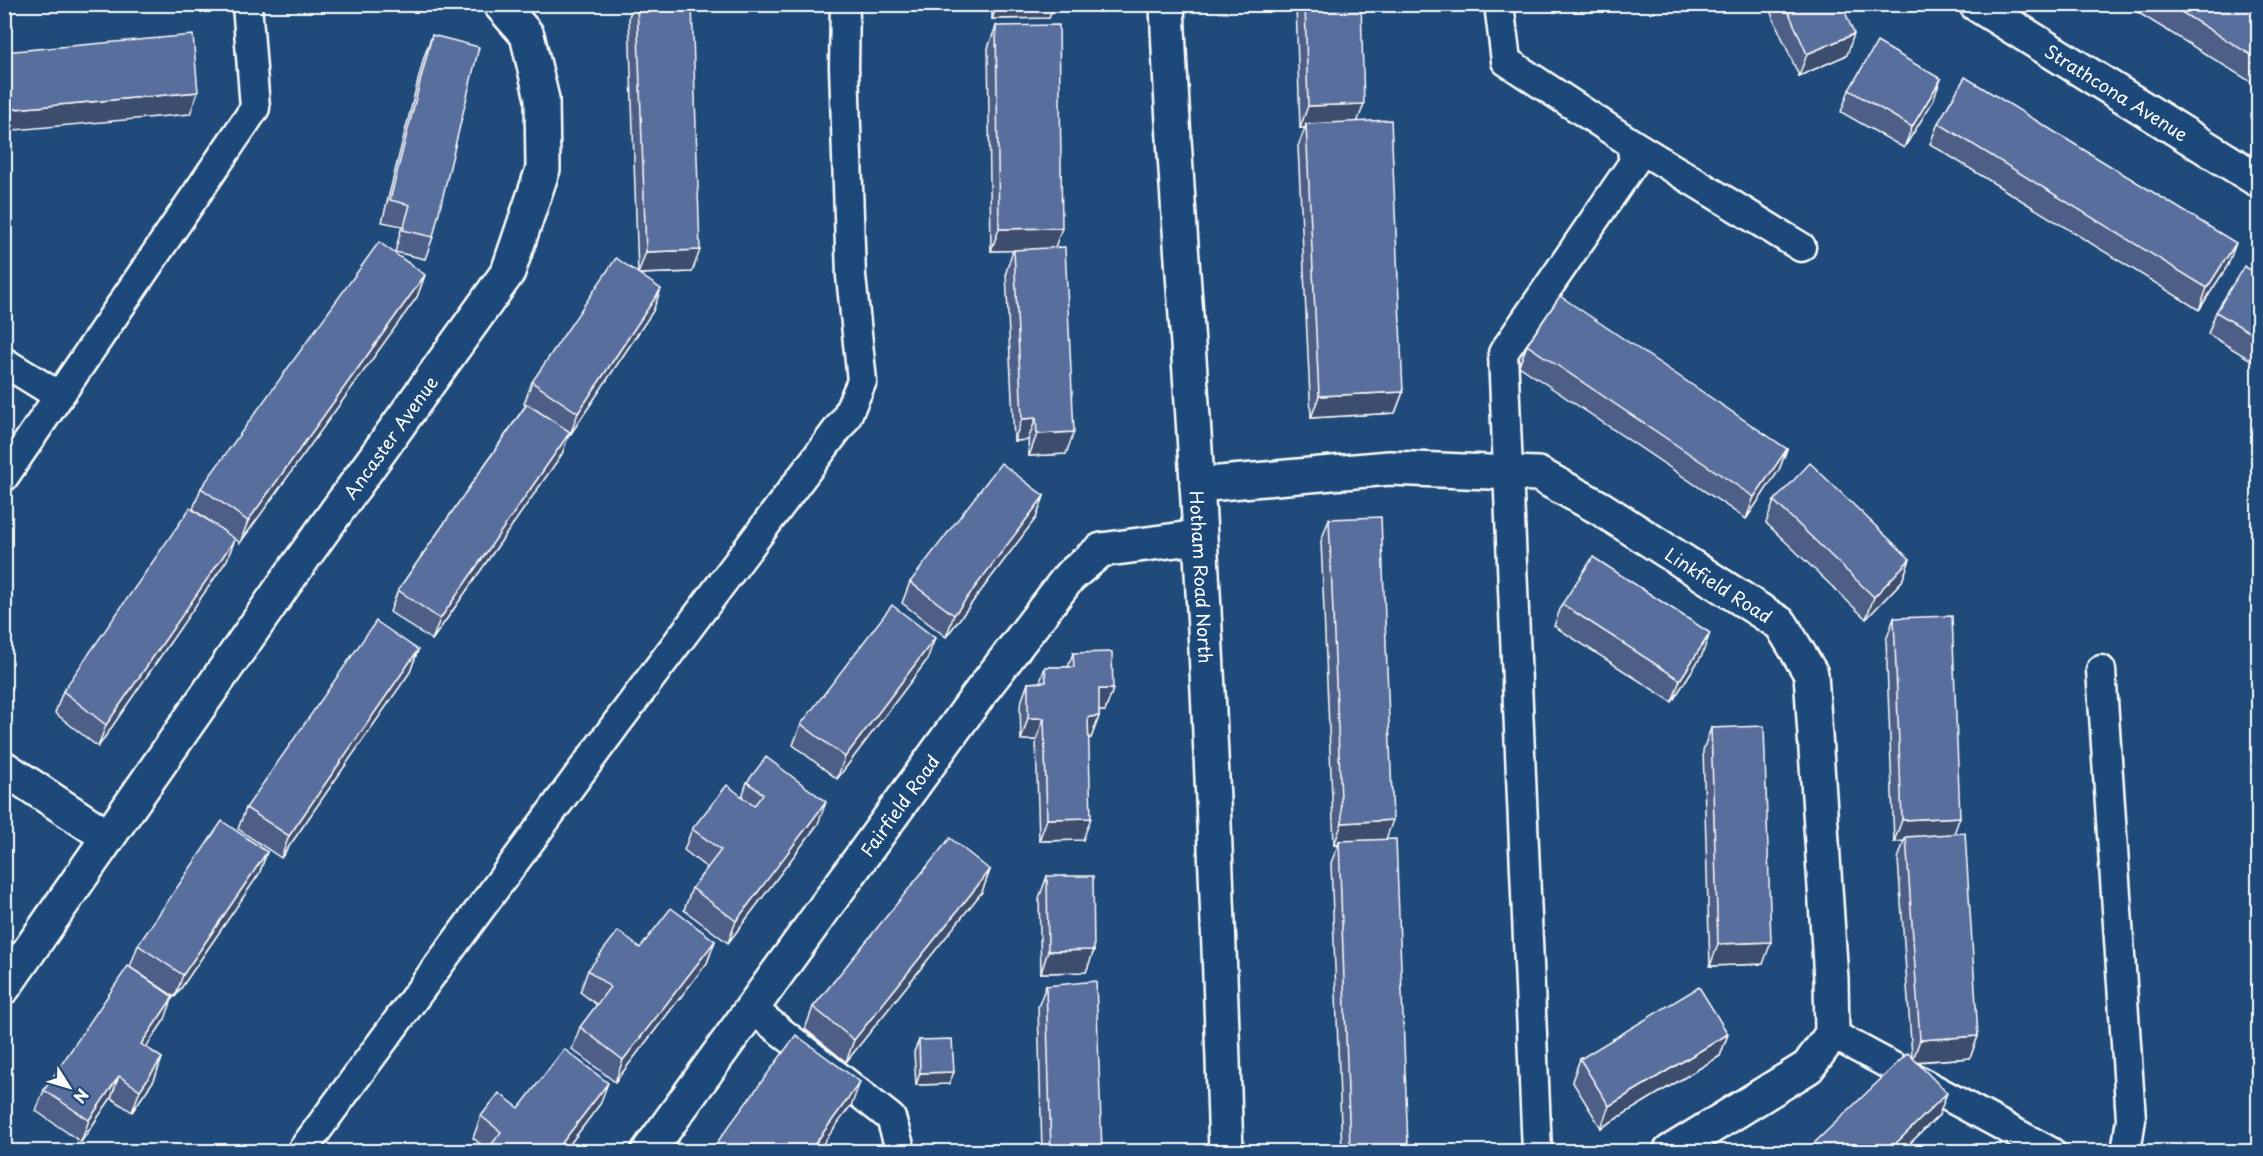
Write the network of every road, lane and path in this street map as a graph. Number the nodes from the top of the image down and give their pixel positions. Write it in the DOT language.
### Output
graph roads {
  1 [pos="247,4"];
  2 [pos="500,4"];
  3 [pos="845,4"];
  4 [pos="1167,4"];
  5 [pos="1499,4"];
  6 [pos="1976,4"];
  7 [pos="1631,143"];
  8 [pos="2259,180"];
  9 [pos="1801,247"];
  10 [pos="4,362"];
  11 [pos="58,396"];
  12 [pos="1509,472"];
  13 [pos="4,477"];
  14 [pos="1197,485"];
  15 [pos="1199,537"];
  16 [pos="2101,670"];
  17 [pos="4,768"];
  18 [pos="108,837"];
  19 [pos="4,987"];
  20 [pos="752,1009"];
  21 [pos="1832,1034"];
  22 [pos="301,1152"];
  23 [pos="648,1152"];
  24 [pos="901,1152"];
  25 [pos="1226,1152"];
  26 [pos="1538,1152"];
  27 [pos="1670,1152"];
  28 [pos="2051,1152"];
  29 [pos="2126,1152"];
  1 -- 11 [label="lane"];
  2 -- 18 [label="street, Ancaster Avenue"];
  3 -- 22 [label="lane"];
  4 -- 14 [label="street, Hotham Road North"];
  5 -- 7 [label="lane"];
  6 -- 8 [label="street, Strathcona Avenue"];
  7 -- 9 [label="lane"];
  7 -- 12 [label="lane"];
  10 -- 11 [label="lane"];
  11 -- 13 [label="lane"];
  12 -- 14 [label="street, Linkfield Road"];
  12 -- 21 [label="street, Linkfield Road"];
  12 -- 26 [label="lane"];
  14 -- 15 [label="street, Hotham Road North"];
  15 -- 20 [label="street, Fairfield Road"];
  15 -- 25 [label="street, Hotham Road North"];
  16 -- 29 [label="lane"];
  17 -- 18 [label="street"];
  18 -- 19 [label="street, Ancaster Avenue"];
  20 -- 23 [label="street, Fairfield Road"];
  20 -- 24 [label="lane"];
  21 -- 27 [label="street"];
  21 -- 28 [label="lane"];
}
